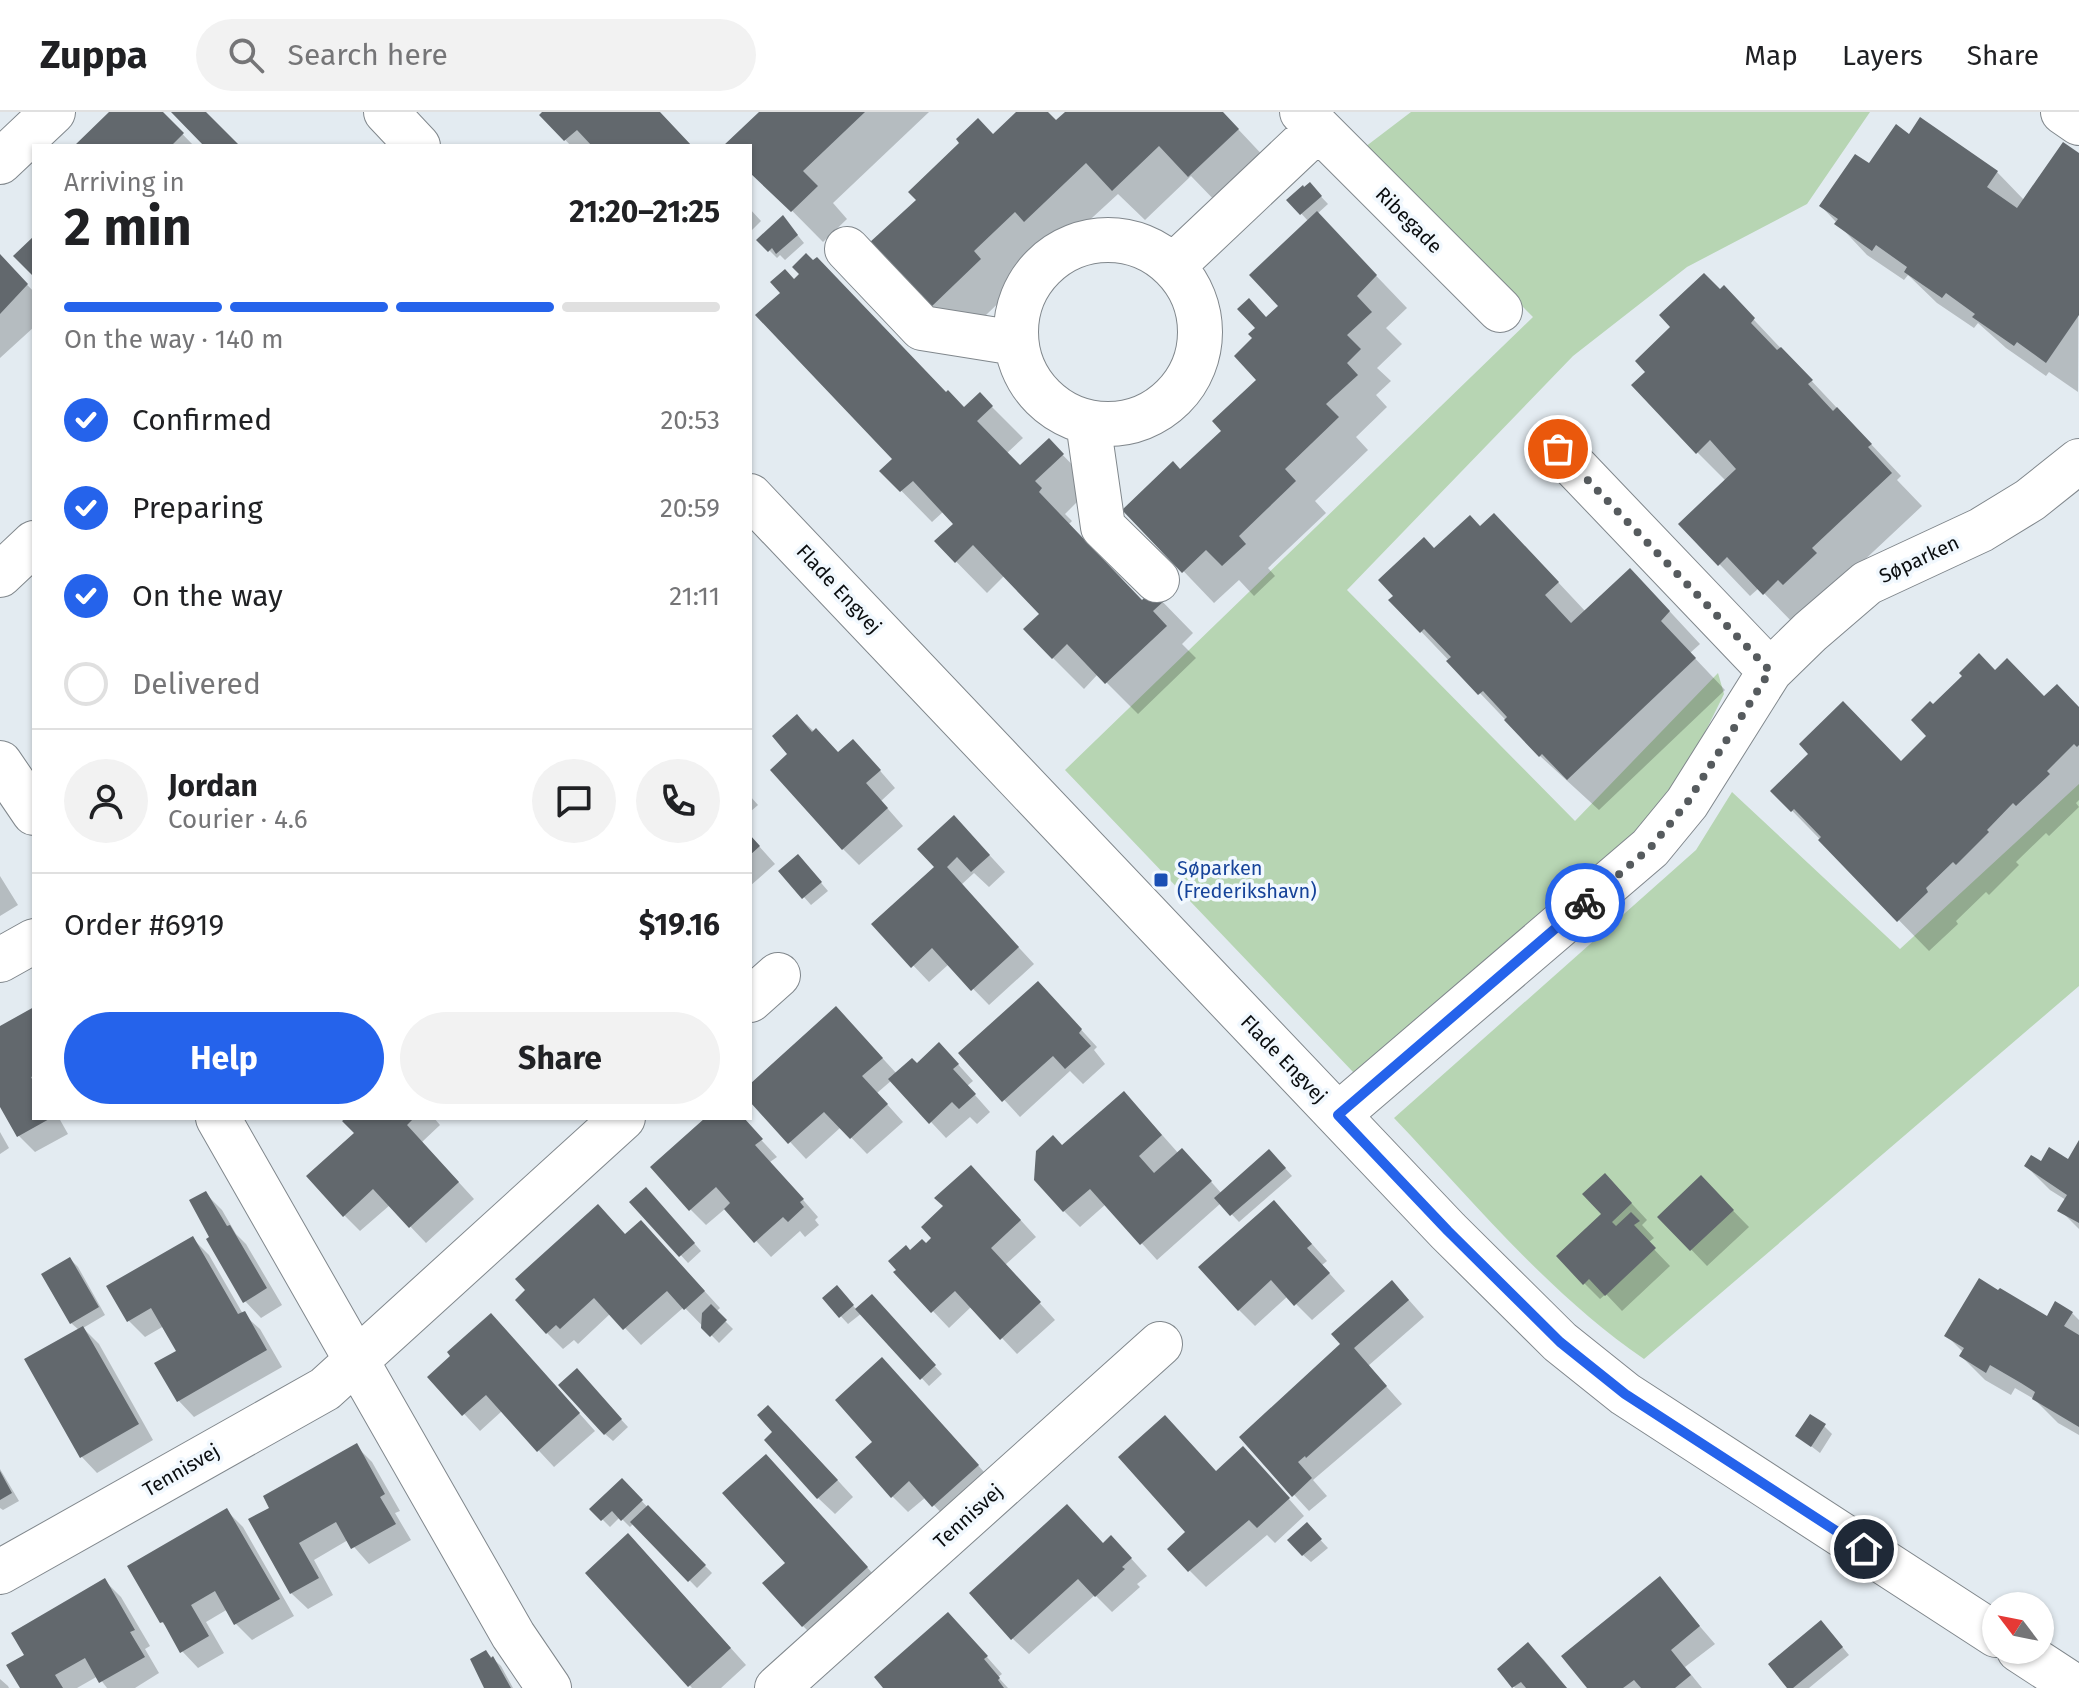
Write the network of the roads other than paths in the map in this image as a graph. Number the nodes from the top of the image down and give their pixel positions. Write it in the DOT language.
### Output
graph roads {
  1 [pos="53,112"];
  2 [pos="386,112"];
  3 [pos="2063,112"];
  4 [pos="1310,121"];
  5 [pos="2079,123"];
  6 [pos="416,144"];
  7 [pos="0,162"];
  8 [pos="847,249"];
  9 [pos="1173,266"];
  10 [pos="1500,310"];
  11 [pos="1016,343"];
  12 [pos="1088,422"];
  13 [pos="1558,449"];
  14 [pos="2079,461"];
  15 [pos="752,498"];
  16 [pos="32,545"];
  17 [pos="0,575"];
  18 [pos="1157,580"];
  19 [pos="1770,671"];
  20 [pos="0,763"];
  21 [pos="32,810"];
  22 [pos="32,942"];
  23 [pos="0,960"];
  24 [pos="1338,1115"];
  25 [pos="219,1120"];
  26 [pos="621,1120"];
  27 [pos="1160,1344"];
  28 [pos="357,1361"];
  29 [pos="0,1572"];
  30 [pos="1982,1626"];
  31 [pos="2040,1664"];
  32 [pos="549,1688"];
  33 [pos="777,1688"];
  34 [pos="2077,1688"];
  1 -- 7 [label="street"];
  2 -- 6 [label="street"];
  3 -- 5 [label="street"];
  4 -- 9 [label="street, Ribegade"];
  4 -- 10 [label="street, Ribegade"];
  8 -- 11 [label="street"];
  9 -- 11 [label="street"];
  9 -- 12 [label="street"];
  11 -- 12 [label="street"];
  12 -- 18 [label="street"];
  13 -- 19 [label="street"];
  14 -- 19 [label="street, Søparken"];
  15 -- 24 [label="street, Flade Engvej"];
  16 -- 17 [label="street"];
  19 -- 24 [label="street, Søparken"];
  20 -- 21 [label="street"];
  22 -- 23 [label="street"];
  24 -- 30 [label="street, Flade Engvej"];
  25 -- 28 [label="street"];
  26 -- 28 [label="street, Tennisvej"];
  27 -- 33 [label="street, Tennisvej"];
  28 -- 29 [label="street, Tennisvej"];
  28 -- 32 [label="street"];
  31 -- 34 [label="street"];
}
